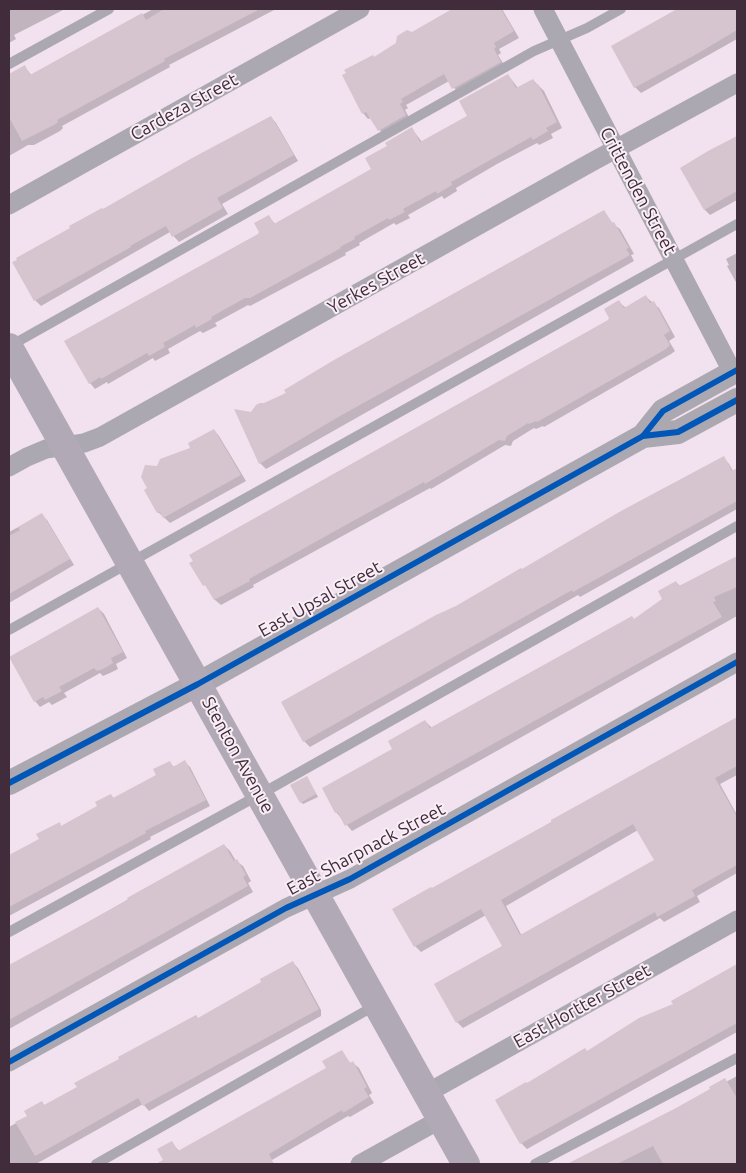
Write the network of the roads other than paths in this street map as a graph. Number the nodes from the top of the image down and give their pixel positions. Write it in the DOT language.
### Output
graph roads {
  1 [pos="109,9"];
  2 [pos="360,9"];
  3 [pos="543,9"];
  4 [pos="622,9"];
  5 [pos="559,40"];
  6 [pos="9,64"];
  7 [pos="737,83"];
  8 [pos="617,149"];
  9 [pos="9,205"];
  10 [pos="737,224"];
  11 [pos="674,259"];
  12 [pos="9,346"];
  13 [pos="735,371"];
  14 [pos="737,400"];
  15 [pos="643,436"];
  16 [pos="64,446"];
  17 [pos="9,467"];
  18 [pos="737,526"];
  19 [pos="130,563"];
  20 [pos="9,630"];
  21 [pos="737,662"];
  22 [pos="198,684"];
  23 [pos="9,783"];
  24 [pos="259,795"];
  25 [pos="314,895"];
  26 [pos="737,920"];
  27 [pos="9,932"];
  28 [pos="377,1005"];
  29 [pos="737,1058"];
  30 [pos="9,1062"];
  31 [pos="426,1093"];
  32 [pos="441,1119"];
  33 [pos="96,1164"];
  34 [pos="360,1164"];
  35 [pos="466,1164"];
  36 [pos="535,1164"];
  1 -- 6 [label="lane"];
  2 -- 9 [label="street, Cardeza Street"];
  3 -- 5 [label="street, Crittenden Street"];
  4 -- 5 [label="lane"];
  5 -- 8 [label="street, Crittenden Street"];
  5 -- 12 [label="lane"];
  7 -- 8 [label="street, Yerkes Street"];
  8 -- 11 [label="street, Crittenden Street"];
  8 -- 16 [label="street, Yerkes Street"];
  10 -- 11 [label="lane"];
  11 -- 13 [label="street, Crittenden Street"];
  11 -- 19 [label="lane"];
  12 -- 16 [label="main road, Stenton Avenue"];
  13 -- 15 [label="street, East Upsal Street"];
  14 -- 15 [label="street, East Upsal Street"];
  15 -- 22 [label="street, East Upsal Street"];
  16 -- 17 [label="street, Yerkes Street"];
  16 -- 19 [label="main road, Stenton Avenue"];
  18 -- 24 [label="lane"];
  19 -- 20 [label="lane"];
  19 -- 22 [label="main road, Stenton Avenue"];
  21 -- 25 [label="street, East Sharpnack Street"];
  22 -- 23 [label="street, East Upsal Street"];
  22 -- 24 [label="main road, Stenton Avenue"];
  24 -- 25 [label="main road, Stenton Avenue"];
  24 -- 27 [label="lane"];
  25 -- 28 [label="main road, Stenton Avenue"];
  25 -- 30 [label="street, East Sharpnack Street"];
  26 -- 31 [label="street, East Hortter Street"];
  28 -- 31 [label="main road, Stenton Avenue"];
  28 -- 33 [label="lane"];
  29 -- 36 [label="lane"];
  31 -- 32 [label="main road, Stenton Avenue"];
  32 -- 34 [label="street"];
  32 -- 35 [label="main road, Stenton Avenue"];
}
